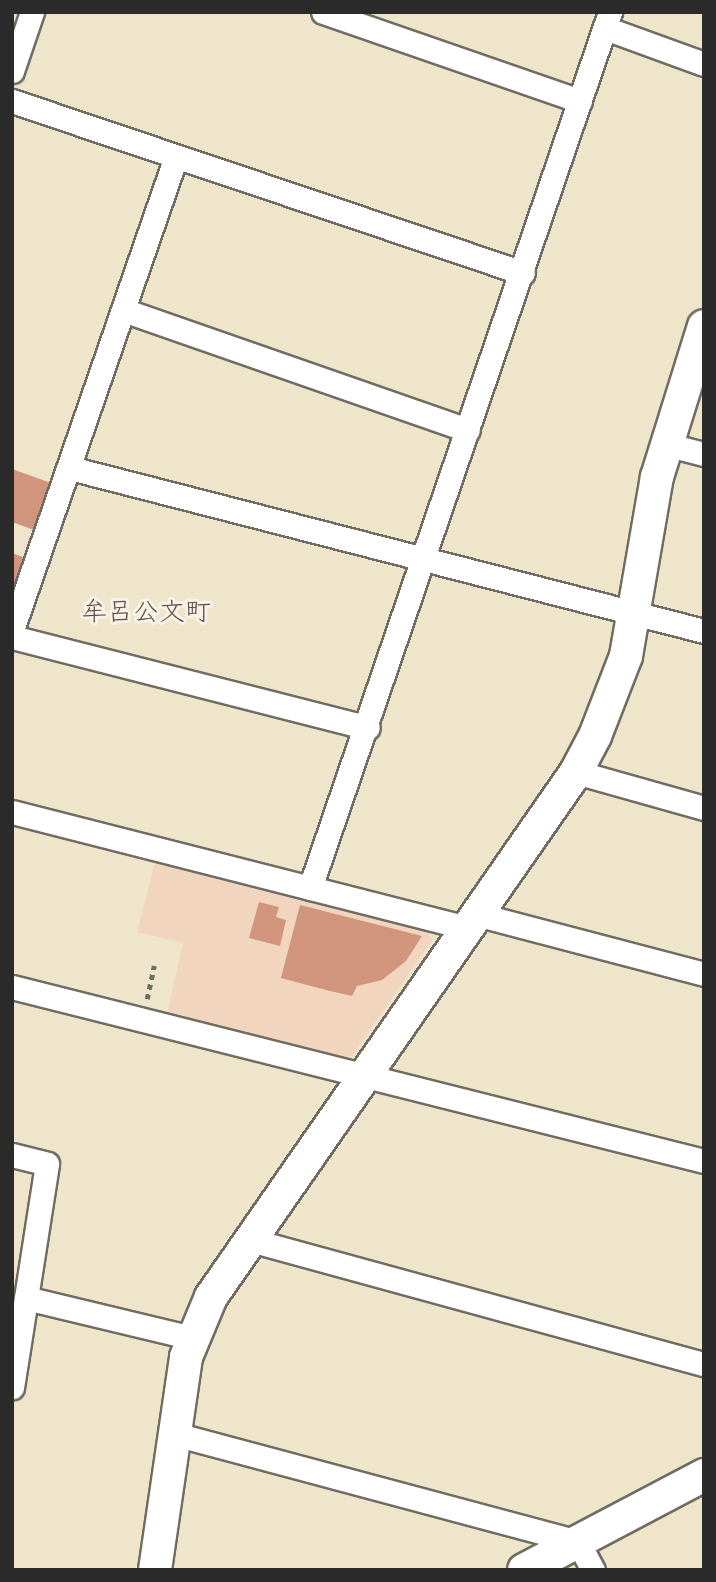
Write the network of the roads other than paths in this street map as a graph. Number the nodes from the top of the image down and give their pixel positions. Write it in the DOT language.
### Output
graph roads {
  1 [pos="32,12"];
  2 [pos="323,12"];
  3 [pos="607,20"];
  4 [pos="704,64"];
  5 [pos="12,71"];
  6 [pos="12,101"];
  7 [pos="580,101"];
  8 [pos="175,158"];
  9 [pos="523,274"];
  10 [pos="122,310"];
  11 [pos="704,326"];
  12 [pos="468,430"];
  13 [pos="665,444"];
  14 [pos="704,454"];
  15 [pos="70,468"];
  16 [pos="424,560"];
  17 [pos="637,613"];
  18 [pos="12,630"];
  19 [pos="704,631"];
  20 [pos="12,637"];
  21 [pos="368,728"];
  22 [pos="576,772"];
  23 [pos="704,808"];
  24 [pos="12,812"];
  25 [pos="310,888"];
  26 [pos="471,921"];
  27 [pos="704,974"];
  28 [pos="12,988"];
  29 [pos="366,1073"];
  30 [pos="12,1155"];
  31 [pos="704,1161"];
  32 [pos="250,1240"];
  33 [pos="26,1298"];
  34 [pos="192,1338"];
  35 [pos="704,1364"];
  36 [pos="12,1387"];
  37 [pos="175,1434"];
  38 [pos="704,1475"];
  39 [pos="578,1542"];
  40 [pos="155,1570"];
  41 [pos="524,1570"];
  42 [pos="593,1570"];
  1 -- 5 [label="street"];
  2 -- 7 [label="street"];
  3 -- 4 [label="street"];
  3 -- 7 [label="street"];
  6 -- 8 [label="street"];
  7 -- 9 [label="street"];
  8 -- 9 [label="street"];
  8 -- 10 [label="street"];
  9 -- 12 [label="street"];
  10 -- 12 [label="street"];
  10 -- 15 [label="street"];
  11 -- 13 [label="street"];
  12 -- 16 [label="street"];
  13 -- 14 [label="street"];
  13 -- 17 [label="street"];
  15 -- 16 [label="street"];
  15 -- 18 [label="street"];
  16 -- 17 [label="street"];
  16 -- 21 [label="street"];
  17 -- 19 [label="street"];
  17 -- 22 [label="street"];
  20 -- 21 [label="street"];
  21 -- 25 [label="street"];
  22 -- 23 [label="street"];
  22 -- 26 [label="street"];
  24 -- 25 [label="street"];
  25 -- 26 [label="street"];
  26 -- 27 [label="street"];
  26 -- 29 [label="street"];
  28 -- 29 [label="street"];
  29 -- 31 [label="street"];
  29 -- 32 [label="street"];
  30 -- 33 [label="street"];
  32 -- 34 [label="street"];
  32 -- 35 [label="street"];
  33 -- 34 [label="street"];
  33 -- 36 [label="street"];
  34 -- 37 [label="street"];
  37 -- 39 [label="street"];
  37 -- 40 [label="street"];
  38 -- 39 [label="street"];
  39 -- 41 [label="street"];
  39 -- 42 [label="street"];
}
